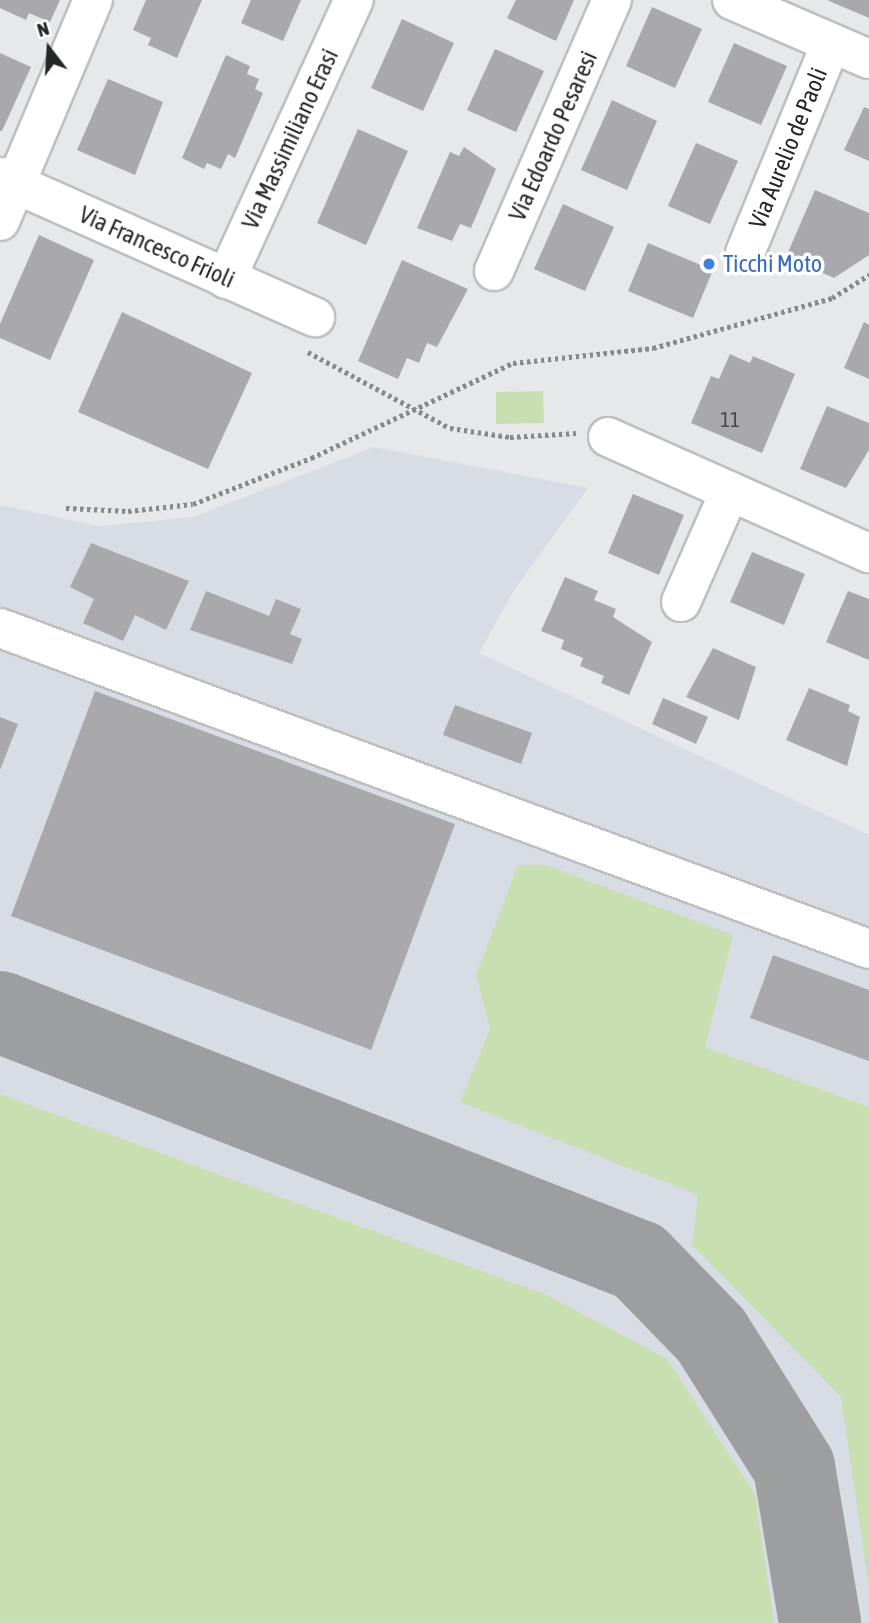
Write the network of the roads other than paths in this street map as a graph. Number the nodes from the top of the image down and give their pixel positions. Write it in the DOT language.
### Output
graph roads {
  1 [pos="93,0"];
  2 [pos="354,0"];
  3 [pos="612,0"];
  4 [pos="732,0"];
  5 [pos="831,43"];
  6 [pos="869,59"];
  7 [pos="8,181"];
  8 [pos="0,221"];
  9 [pos="745,253"];
  10 [pos="494,271"];
  11 [pos="226,278"];
  12 [pos="315,317"];
  13 [pos="608,437"];
  14 [pos="730,491"];
  15 [pos="869,552"];
  16 [pos="681,602"];
  17 [pos="0,628"];
  18 [pos="869,949"];
  1 -- 7 [label="street"];
  2 -- 11 [label="street, Via Massimiliano Erasi"];
  3 -- 10 [label="street, Via Edoardo Pesaresi"];
  4 -- 5 [label="street"];
  5 -- 6 [label="street"];
  5 -- 9 [label="street, Via Aurelio de Paoli"];
  7 -- 8 [label="street"];
  7 -- 11 [label="street, Via Francesco Frioli"];
  11 -- 12 [label="street, Via Francesco Frioli"];
  13 -- 14 [label="street"];
  14 -- 15 [label="street"];
  14 -- 16 [label="street"];
  17 -- 18 [label="street"];
}
